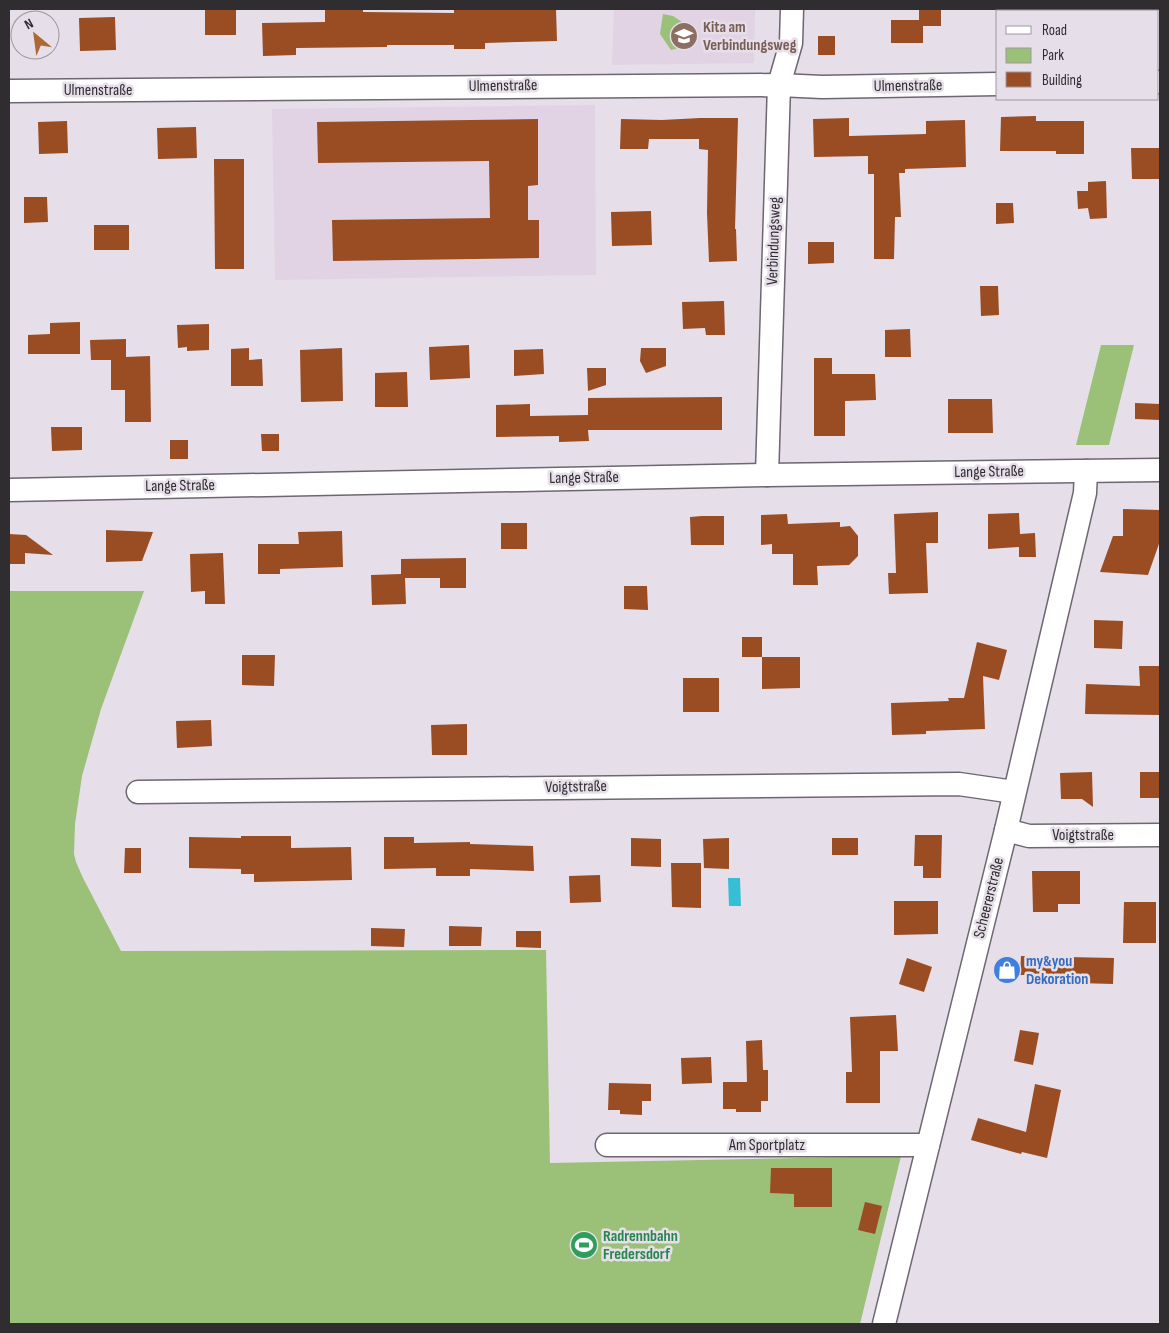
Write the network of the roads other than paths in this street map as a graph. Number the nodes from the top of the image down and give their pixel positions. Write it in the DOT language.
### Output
graph roads {
  1 [pos="792,9"];
  2 [pos="996,84"];
  3 [pos="779,85"];
  4 [pos="9,91"];
  5 [pos="1160,470"];
  6 [pos="1086,471"];
  7 [pos="767,475"];
  8 [pos="9,490"];
  9 [pos="138,792"];
  10 [pos="1014,792"];
  11 [pos="1006,830"];
  12 [pos="1160,834"];
  13 [pos="606,1145"];
  14 [pos="928,1145"];
  15 [pos="884,1324"];
  1 -- 3 [label="street, Verbindungsweg"];
  2 -- 3 [label="street, Ulmenstraße"];
  3 -- 4 [label="street, Ulmenstraße"];
  3 -- 7 [label="street, Verbindungsweg"];
  5 -- 6 [label="street, Lange Straße"];
  6 -- 7 [label="street, Lange Straße"];
  6 -- 10 [label="street, Scheererstraße"];
  7 -- 8 [label="street, Lange Straße"];
  9 -- 10 [label="street, Voigtstraße"];
  10 -- 11 [label="street, Scheererstraße"];
  11 -- 12 [label="street, Voigtstraße"];
  11 -- 14 [label="street, Scheererstraße"];
  13 -- 14 [label="street, Am Sportplatz"];
  14 -- 15 [label="street, Scheererstraße"];
}
